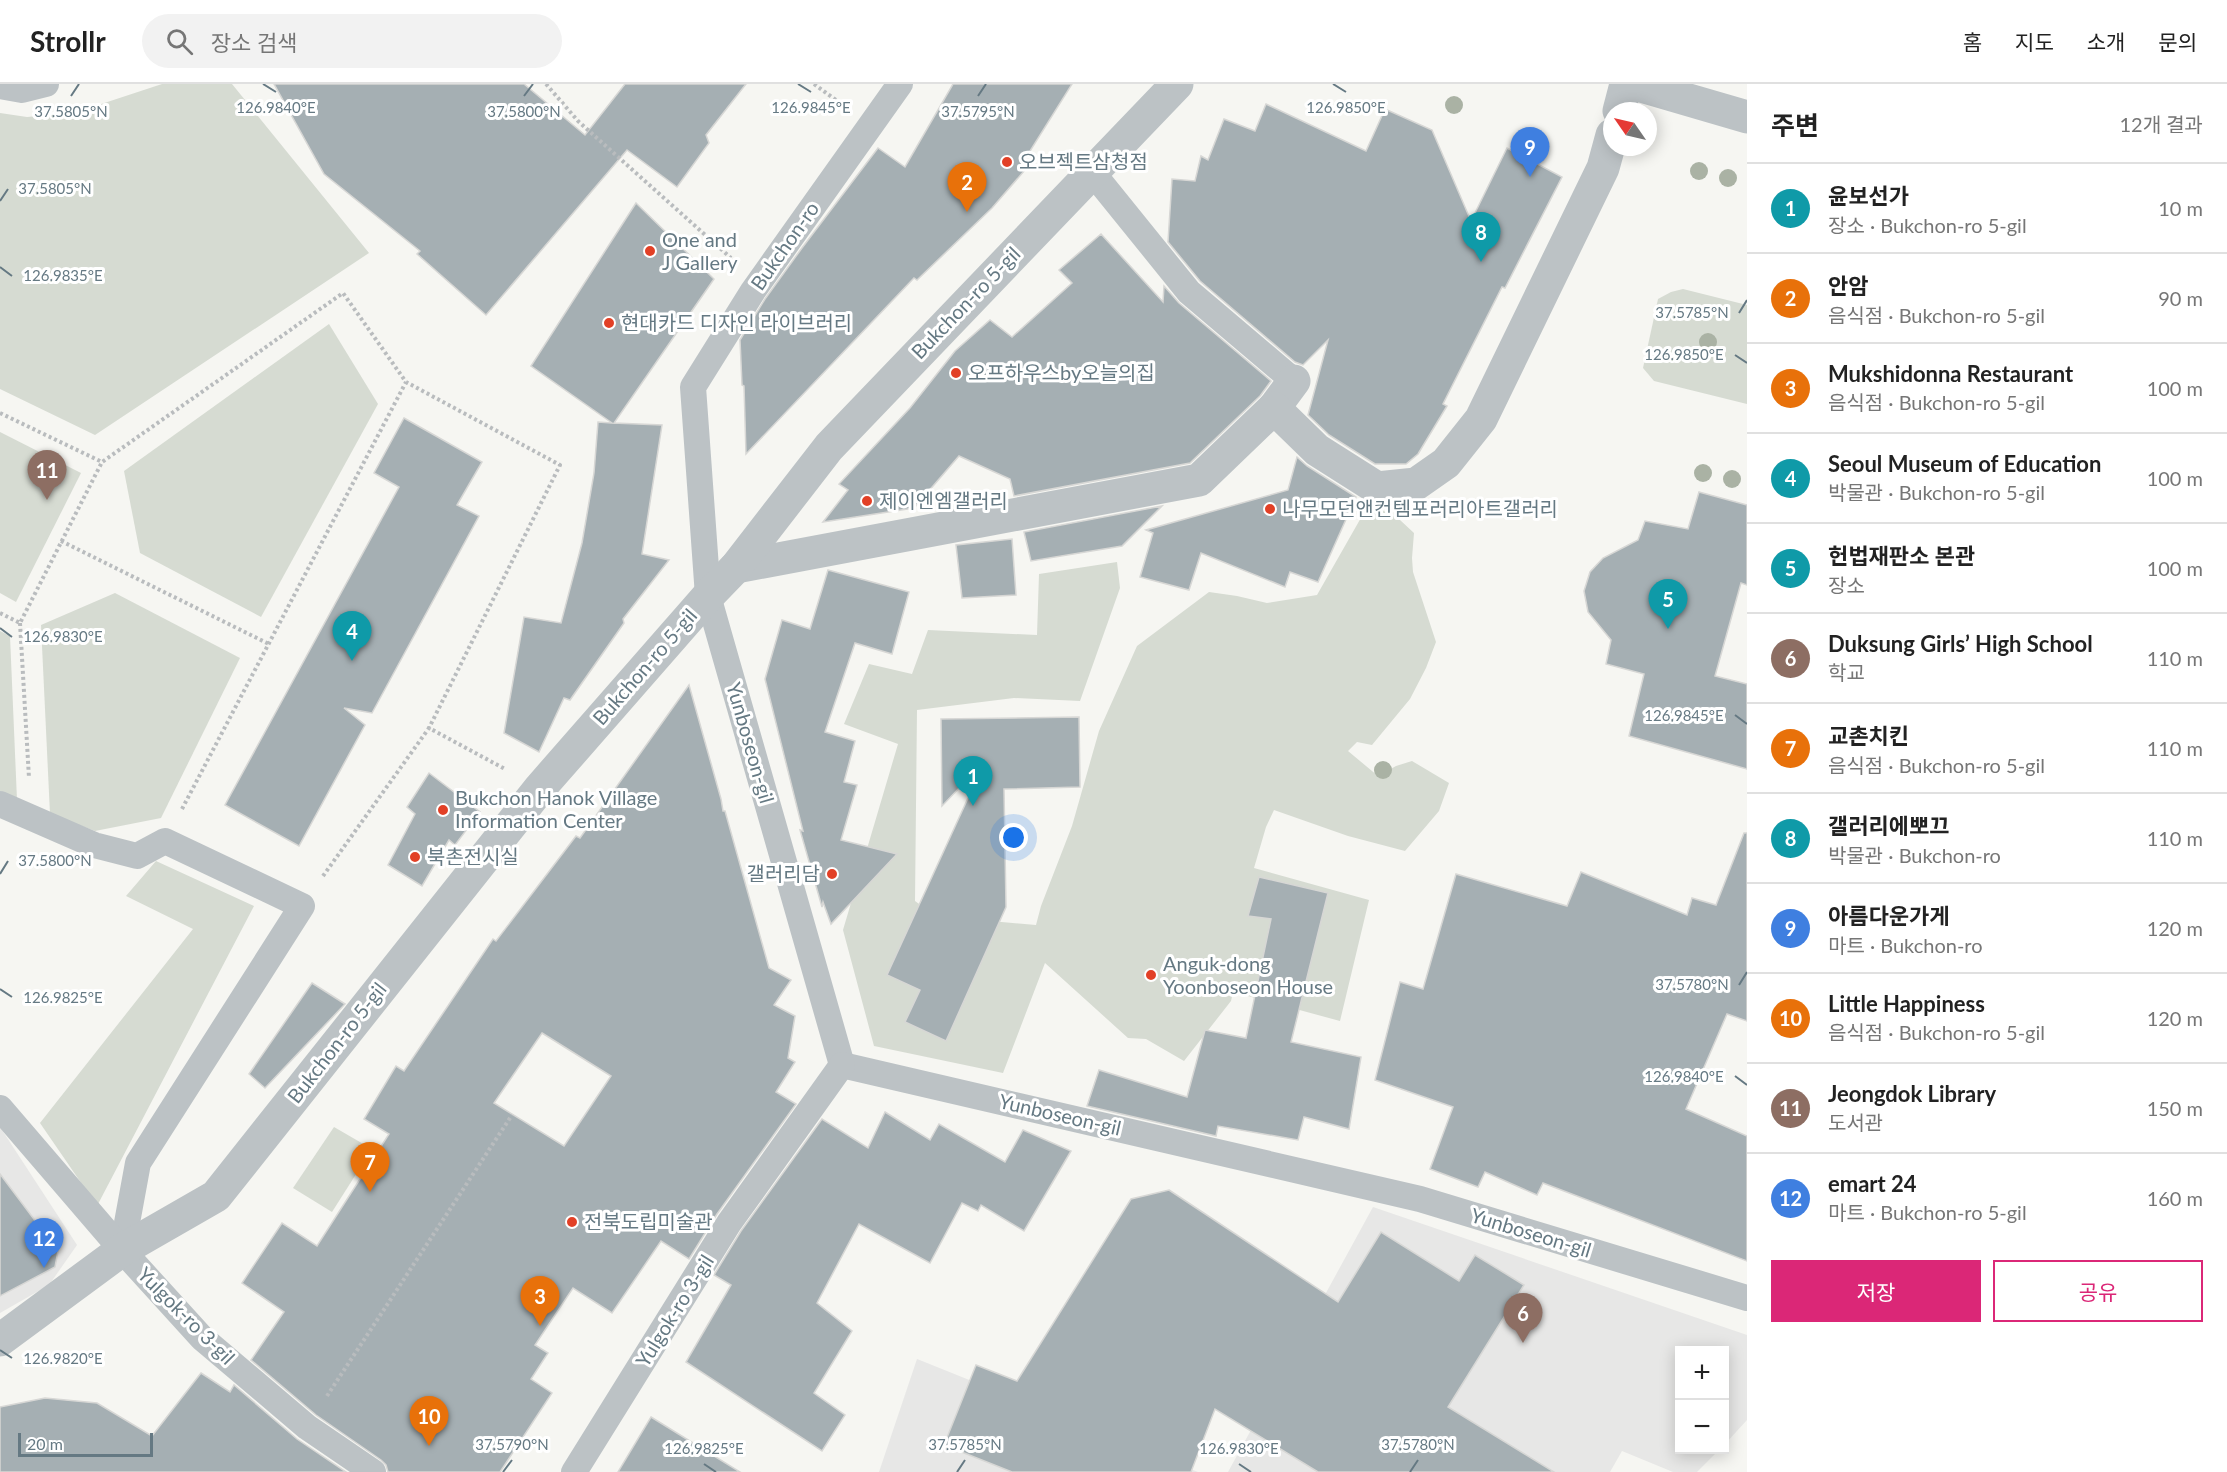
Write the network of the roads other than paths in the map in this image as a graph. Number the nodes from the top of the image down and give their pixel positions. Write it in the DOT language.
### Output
graph roads {
  1 [pos="46,84"];
  2 [pos="900,84"];
  3 [pos="1177,84"];
  4 [pos="1626,84"];
  5 [pos="1634,84"];
  6 [pos="0,86"];
  7 [pos="1621,102"];
  8 [pos="1747,117"];
  9 [pos="1606,156"];
  10 [pos="1092,172"];
  11 [pos="1294,381"];
  12 [pos="1274,408"];
  13 [pos="736,567"];
  14 [pos="708,596"];
  15 [pos="0,804"];
  16 [pos="842,1065"];
  17 [pos="0,1108"];
  18 [pos="122,1250"];
  19 [pos="1747,1299"];
  20 [pos="0,1340"];
  21 [pos="373,1472"];
  22 [pos="574,1472"];
  1 -- 6 [label="lane"];
  2 -- 14 [label="lane, Bukchon-ro"];
  3 -- 10 [label="street, Bukchon-ro 5-gil"];
  4 -- 7 [label="street"];
  5 -- 8 [label="street"];
  9 -- 12 [label="street"];
  10 -- 11 [label="lane"];
  10 -- 13 [label="street, Bukchon-ro 5-gil"];
  11 -- 12 [label="street"];
  12 -- 13 [label="street"];
  13 -- 14 [label="street, Bukchon-ro 5-gil"];
  14 -- 16 [label="lane, Yunboseon-gil"];
  14 -- 18 [label="street, Bukchon-ro 5-gil"];
  15 -- 18 [label="lane"];
  16 -- 19 [label="lane, Yunboseon-gil"];
  16 -- 22 [label="lane, Yulgok-ro 3-gil"];
  17 -- 18 [label="lane, Yulgok-ro 3-gil"];
  18 -- 20 [label="street, Bukchon-ro 5-gil"];
  18 -- 21 [label="lane, Yulgok-ro 3-gil"];
}
